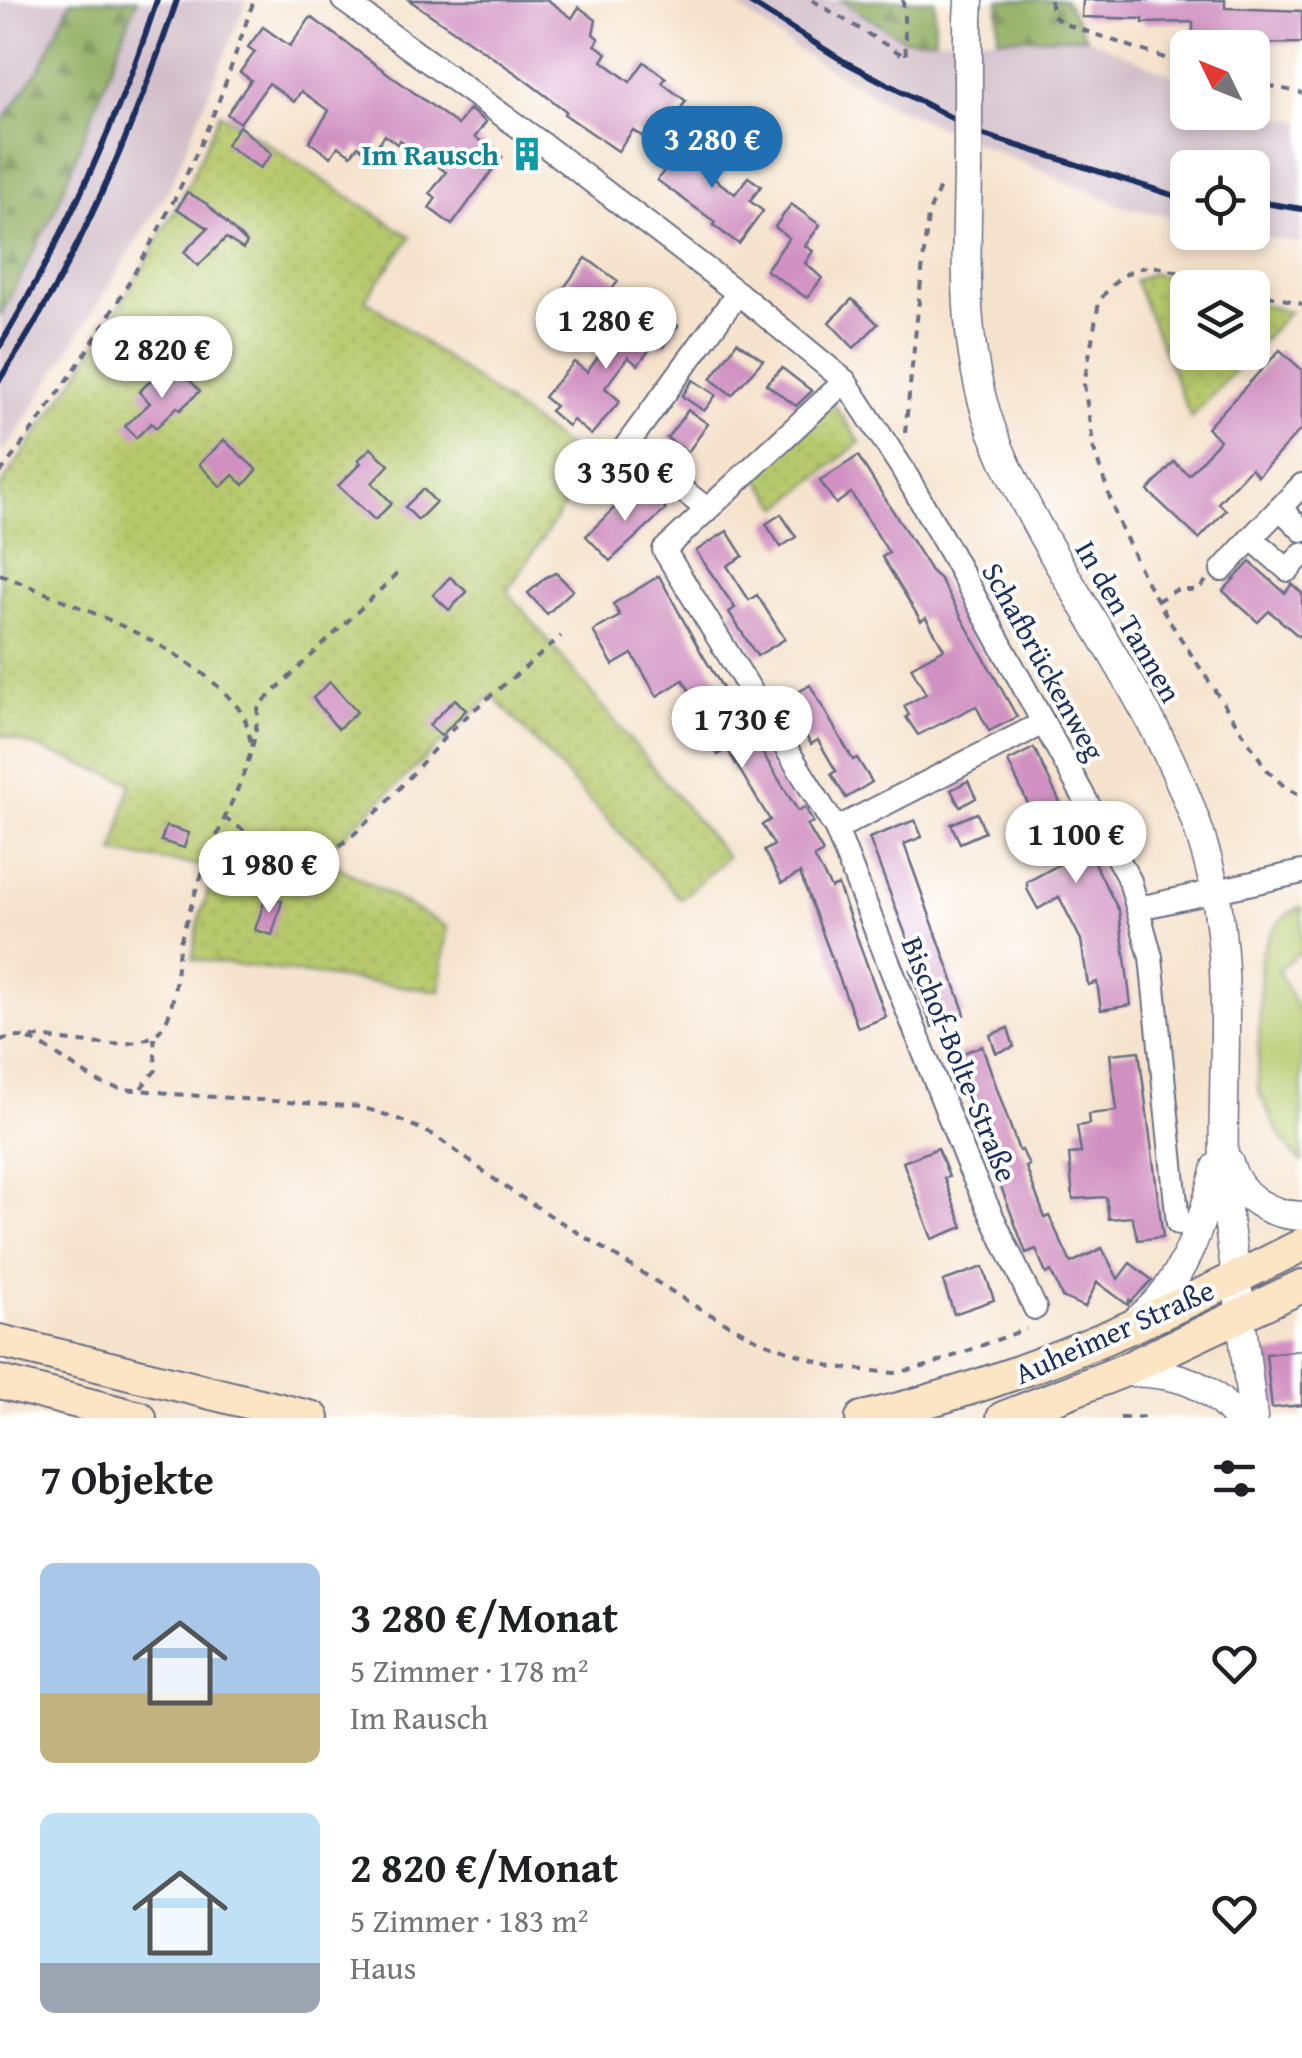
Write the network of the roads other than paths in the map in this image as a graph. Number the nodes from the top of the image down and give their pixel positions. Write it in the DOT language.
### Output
graph roads {
  1 [pos="343,0"];
  2 [pos="969,10"];
  3 [pos="738,294"];
  4 [pos="846,382"];
  5 [pos="1302,485"];
  6 [pos="707,508"];
  7 [pos="1280,508"];
  8 [pos="1302,530"];
  9 [pos="1251,538"];
  10 [pos="1302,555"];
  11 [pos="1222,570"];
  12 [pos="1043,723"];
  13 [pos="836,829"];
  14 [pos="1302,872"];
  15 [pos="1216,891"];
  16 [pos="1140,908"];
  17 [pos="1224,1142"];
  18 [pos="1302,1216"];
  19 [pos="1178,1223"];
  20 [pos="1302,1245"];
  21 [pos="1236,1277"];
  22 [pos="1302,1286"];
  23 [pos="1240,1315"];
  24 [pos="1032,1318"];
  25 [pos="1116,1335"];
  26 [pos="0,1342"];
  27 [pos="1120,1372"];
  28 [pos="0,1382"];
  29 [pos="140,1418"];
  30 [pos="313,1418"];
  31 [pos="862,1418"];
  32 [pos="1003,1418"];
  33 [pos="1236,1418"];
  34 [pos="1253,1418"];
  1 -- 3 [label="street"];
  2 -- 15 [label="street, In den Tannen, bridge"];
  3 -- 4 [label="street"];
  3 -- 6 [label="street"];
  4 -- 6 [label="street, Bischof-Bolte-Straße"];
  4 -- 12 [label="street, Schafbrückenweg"];
  5 -- 7 [label="street"];
  6 -- 13 [label="street, Bischof-Bolte-Straße"];
  7 -- 8 [label="street"];
  7 -- 9 [label="street"];
  9 -- 10 [label="street"];
  9 -- 11 [label="street"];
  12 -- 13 [label="street"];
  12 -- 16 [label="street, Schafbrückenweg"];
  13 -- 24 [label="street, Bischof-Bolte-Straße"];
  14 -- 15 [label="street"];
  15 -- 16 [label="street"];
  15 -- 17 [label="street, In den Tannen"];
  16 -- 19 [label="street, Schafbrückenweg"];
  17 -- 18 [label="street"];
  17 -- 21 [label="street, In den Tannen"];
  17 -- 25 [label="street"];
  20 -- 21 [label="main road, Auheimer Straße"];
  21 -- 23 [label="street, In den Tannen"];
  21 -- 25 [label="main road, Auheimer Straße"];
  22 -- 23 [label="main road, Auheimer Straße"];
  23 -- 27 [label="main road, Auheimer Straße"];
  23 -- 34 [label="street, In den Tannen"];
  25 -- 31 [label="main road, Auheimer Straße"];
  26 -- 30 [label="main road"];
  27 -- 32 [label="main road, Auheimer Straße"];
  27 -- 33 [label="street"];
  28 -- 29 [label="main road"];
}
